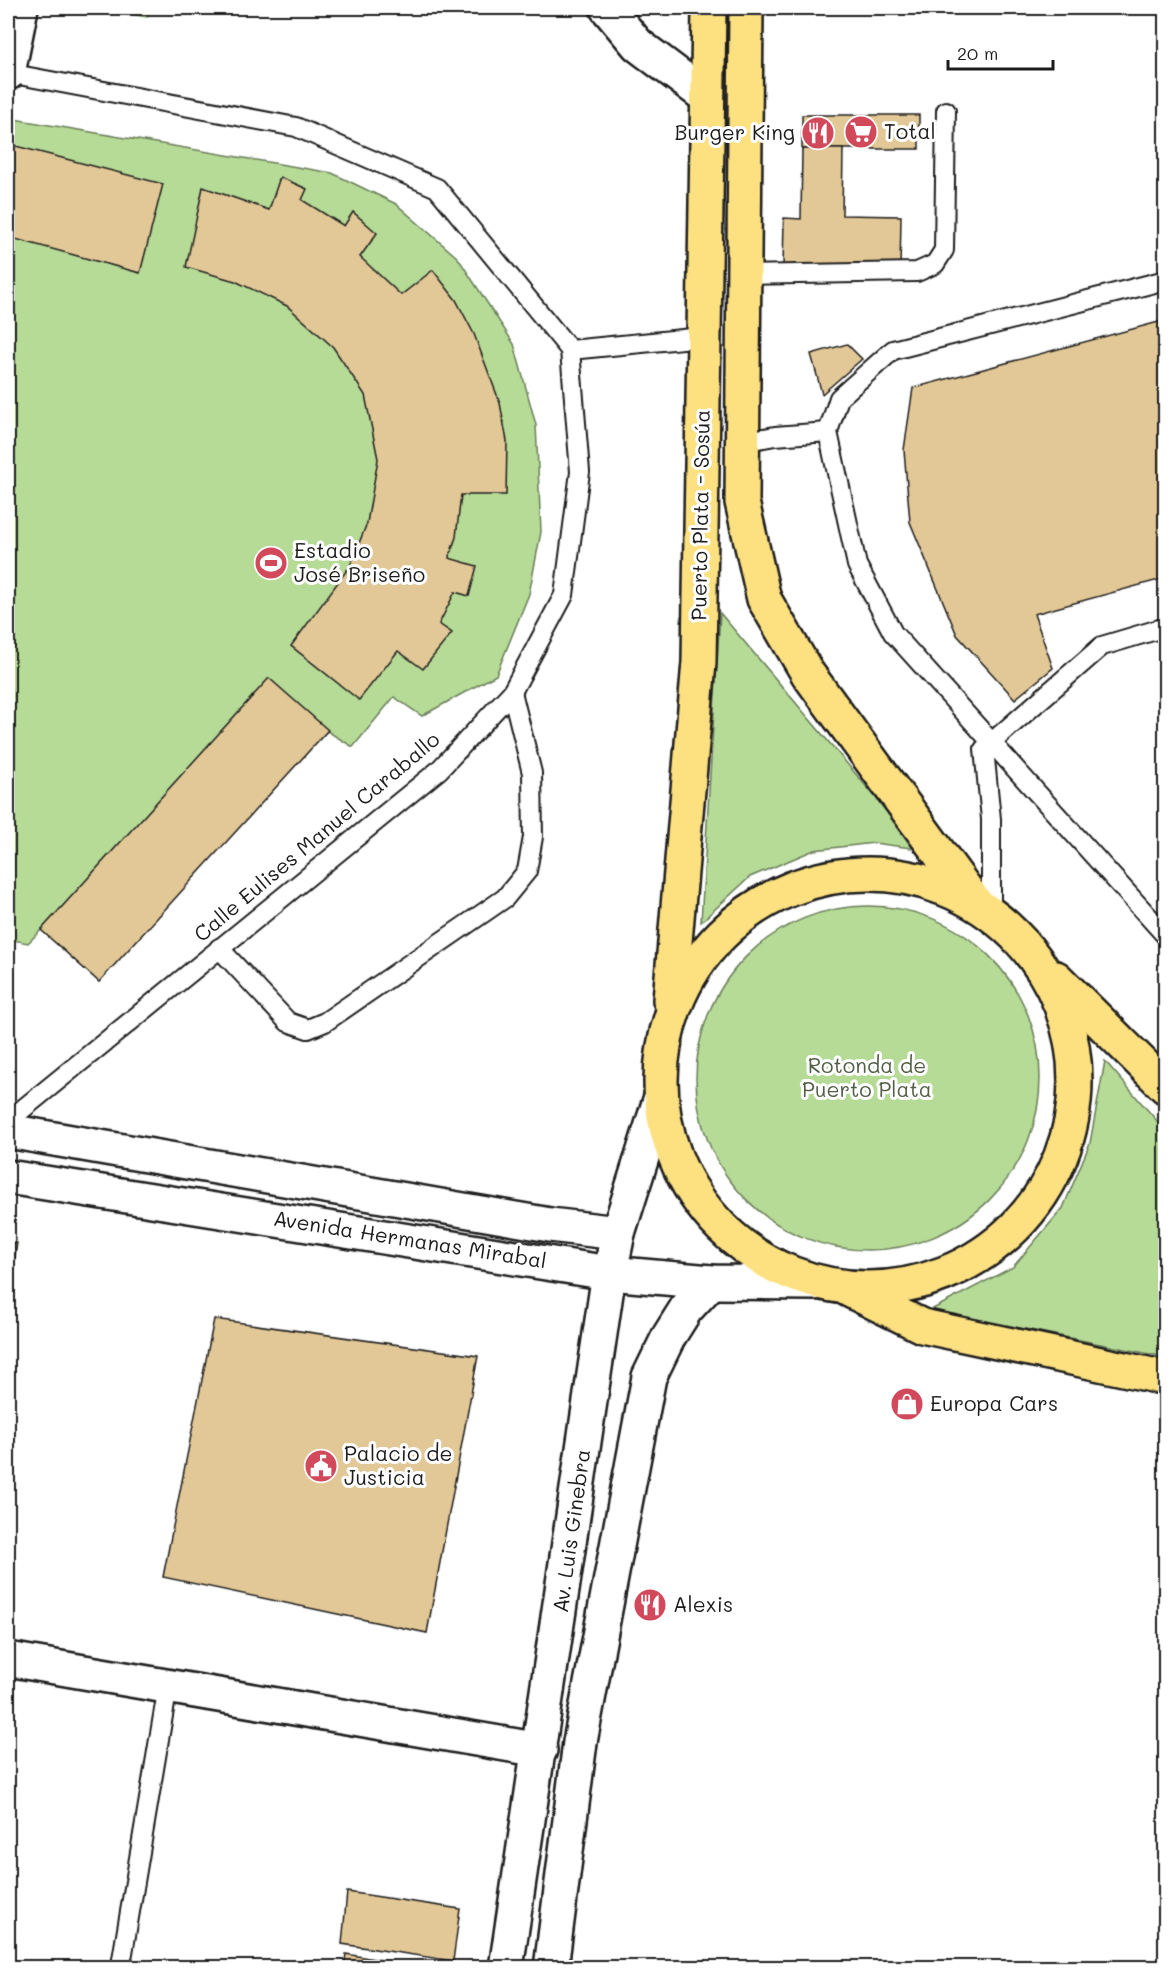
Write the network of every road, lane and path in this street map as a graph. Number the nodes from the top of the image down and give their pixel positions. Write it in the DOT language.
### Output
graph roads {
  1 [pos="21,8"];
  2 [pos="607,8"];
  3 [pos="709,8"];
  4 [pos="746,8"];
  5 [pos="8,73"];
  6 [pos="707,97"];
  7 [pos="946,111"];
  8 [pos="744,275"];
  9 [pos="1166,280"];
  10 [pos="703,337"];
  11 [pos="570,350"];
  12 [pos="828,432"];
  13 [pos="741,442"];
  14 [pos="1166,627"];
  15 [pos="512,692"];
  16 [pos="991,743"];
  17 [pos="983,907"];
  18 [pos="1166,936"];
  19 [pos="219,948"];
  20 [pos="1040,962"];
  21 [pos="668,1022"];
  22 [pos="1166,1087"];
  23 [pos="660,1100"];
  24 [pos="8,1121"];
  25 [pos="8,1131"];
  26 [pos="8,1177"];
  27 [pos="618,1233"];
  28 [pos="609,1272"];
  29 [pos="711,1282"];
  30 [pos="815,1283"];
  31 [pos="848,1289"];
  32 [pos="1166,1378"];
  33 [pos="8,1659"];
  34 [pos="168,1686"];
  35 [pos="540,1750"];
  36 [pos="122,1968"];
  37 [pos="506,1968"];
  38 [pos="551,1968"];
  1 -- 5 [label="street"];
  2 -- 6 [label="street"];
  3 -- 6 [label="main road, Puerto Plata - Sosúa"];
  4 -- 8 [label="main road, Puerto Plata - Sosúa"];
  5 -- 11 [label="lane"];
  6 -- 10 [label="main road, Puerto Plata - Sosúa"];
  7 -- 8 [label="lane"];
  8 -- 13 [label="main road, Puerto Plata - Sosúa"];
  9 -- 12 [label="lane"];
  10 -- 11 [label="lane"];
  10 -- 21 [label="main road, Puerto Plata - Sosúa"];
  11 -- 15 [label="lane, Calle Eulises Manuel Caraballo"];
  12 -- 13 [label="lane"];
  12 -- 16 [label="lane"];
  13 -- 17 [label="main road, Puerto Plata - Sosúa"];
  14 -- 16 [label="lane"];
  15 -- 19 [label="lane, Calle Eulises Manuel Caraballo"];
  15 -- 19 [label="lane"];
  16 -- 17 [label="lane"];
  16 -- 18 [label="lane"];
  17 -- 20 [label="main road"];
  17 -- 21 [label="main road"];
  19 -- 24 [label="lane, Calle Eulises Manuel Caraballo"];
  20 -- 22 [label="main road"];
  20 -- 31 [label="main road"];
  21 -- 23 [label="main road"];
  23 -- 27 [label="street, Av. Luis Ginebra"];
  23 -- 30 [label="main road"];
  25 -- 27 [label="street, Avenida Hermanas Mirabal"];
  26 -- 28 [label="street, Avenida Hermanas Mirabal"];
  27 -- 28 [label="street, Av. Luis Ginebra"];
  28 -- 29 [label="street, Avenida Hermanas Mirabal"];
  28 -- 35 [label="street, Av. Luis Ginebra"];
  29 -- 30 [label="street, Avenida Hermanas Mirabal"];
  29 -- 38 [label="street, Av. Luis Ginebra"];
  30 -- 31 [label="main road"];
  31 -- 32 [label="main road"];
  33 -- 34 [label="street"];
  34 -- 35 [label="street"];
  34 -- 36 [label="lane"];
  35 -- 37 [label="street, Av. Luis Ginebra"];
}
